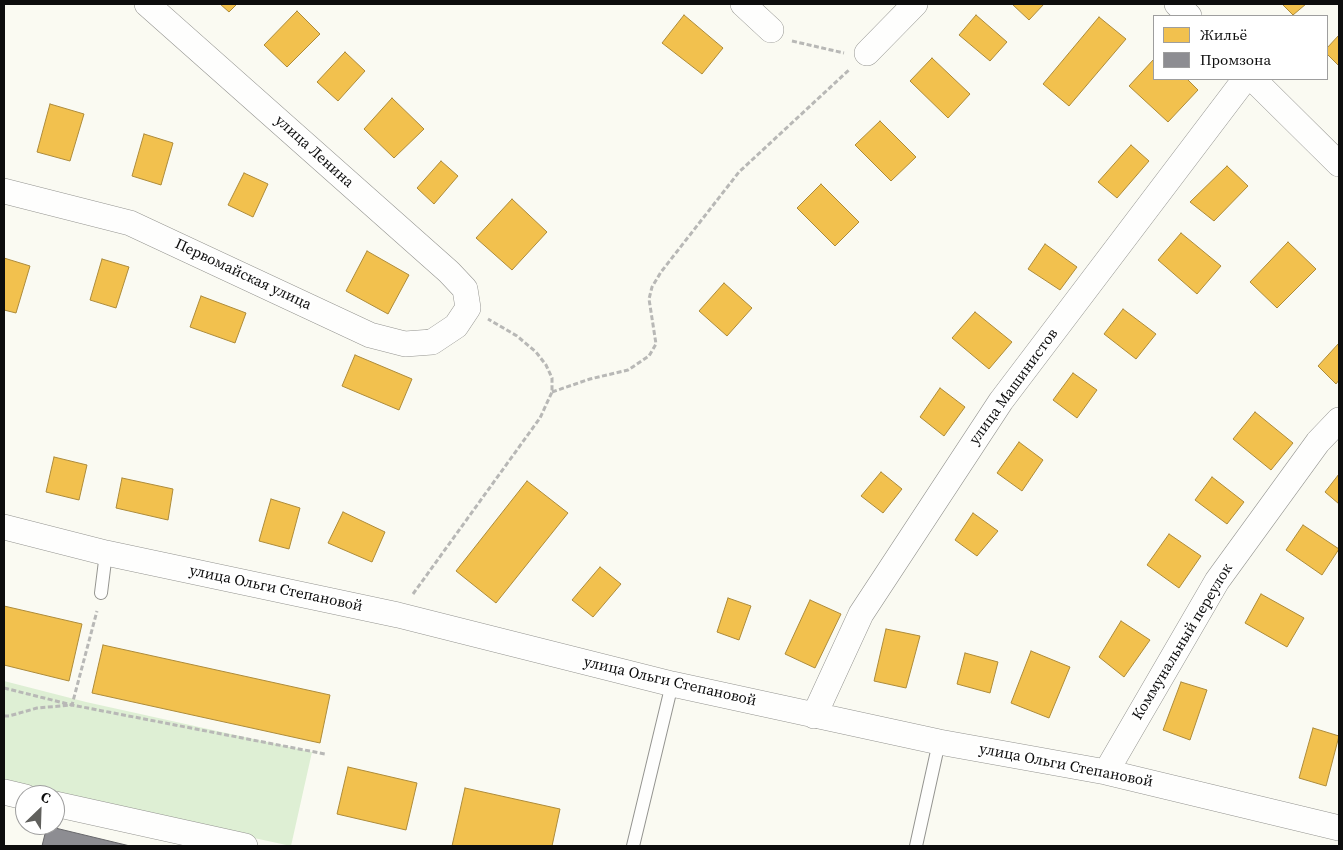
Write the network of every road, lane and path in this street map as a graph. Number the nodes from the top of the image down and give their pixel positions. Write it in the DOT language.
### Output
graph roads {
  1 [pos="147,4"];
  2 [pos="743,4"];
  3 [pos="915,4"];
  4 [pos="1176,4"];
  5 [pos="1188,15"];
  6 [pos="771,30"];
  7 [pos="867,53"];
  8 [pos="1244,80"];
  9 [pos="1254,80"];
  10 [pos="1338,160"];
  11 [pos="4,191"];
  12 [pos="468,308"];
  13 [pos="552,392"];
  14 [pos="1339,420"];
  15 [pos="4,527"];
  16 [pos="106,553"];
  17 [pos="101,593"];
  18 [pos="398,615"];
  19 [pos="672,684"];
  20 [pos="4,688"];
  21 [pos="72,705"];
  22 [pos="4,716"];
  23 [pos="814,716"];
  24 [pos="939,742"];
  25 [pos="325,754"];
  26 [pos="1106,772"];
  27 [pos="65,806"];
  28 [pos="1339,828"];
  29 [pos="245,846"];
  30 [pos="632,846"];
  31 [pos="916,846"];
  1 -- 12 [label="street, улица Ленина"];
  2 -- 6 [label="street"];
  3 -- 7 [label="street"];
  4 -- 5 [label="street"];
  6 -- 7 [label="path"];
  7 -- 13 [label="path"];
  8 -- 23 [label="street, улица Машинистов"];
  9 -- 10 [label="street"];
  11 -- 12 [label="street, Первомайская улица"];
  12 -- 13 [label="path"];
  13 -- 18 [label="path"];
  14 -- 26 [label="street, Коммунальный переулок"];
  15 -- 16 [label="street, улица Ольги Степановой"];
  16 -- 17 [label="lane"];
  16 -- 18 [label="street, улица Ольги Степановой"];
  17 -- 21 [label="path"];
  18 -- 19 [label="street, улица Ольги Степановой"];
  19 -- 23 [label="street, улица Ольги Степановой"];
  19 -- 30 [label="lane"];
  20 -- 21 [label="path"];
  21 -- 22 [label="path"];
  21 -- 25 [label="path"];
  23 -- 24 [label="street, улица Ольги Степановой"];
  24 -- 26 [label="street, улица Ольги Степановой"];
  24 -- 31 [label="lane"];
  26 -- 28 [label="street, улица Ольги Степановой"];
  27 -- 29 [label="street"];
}
